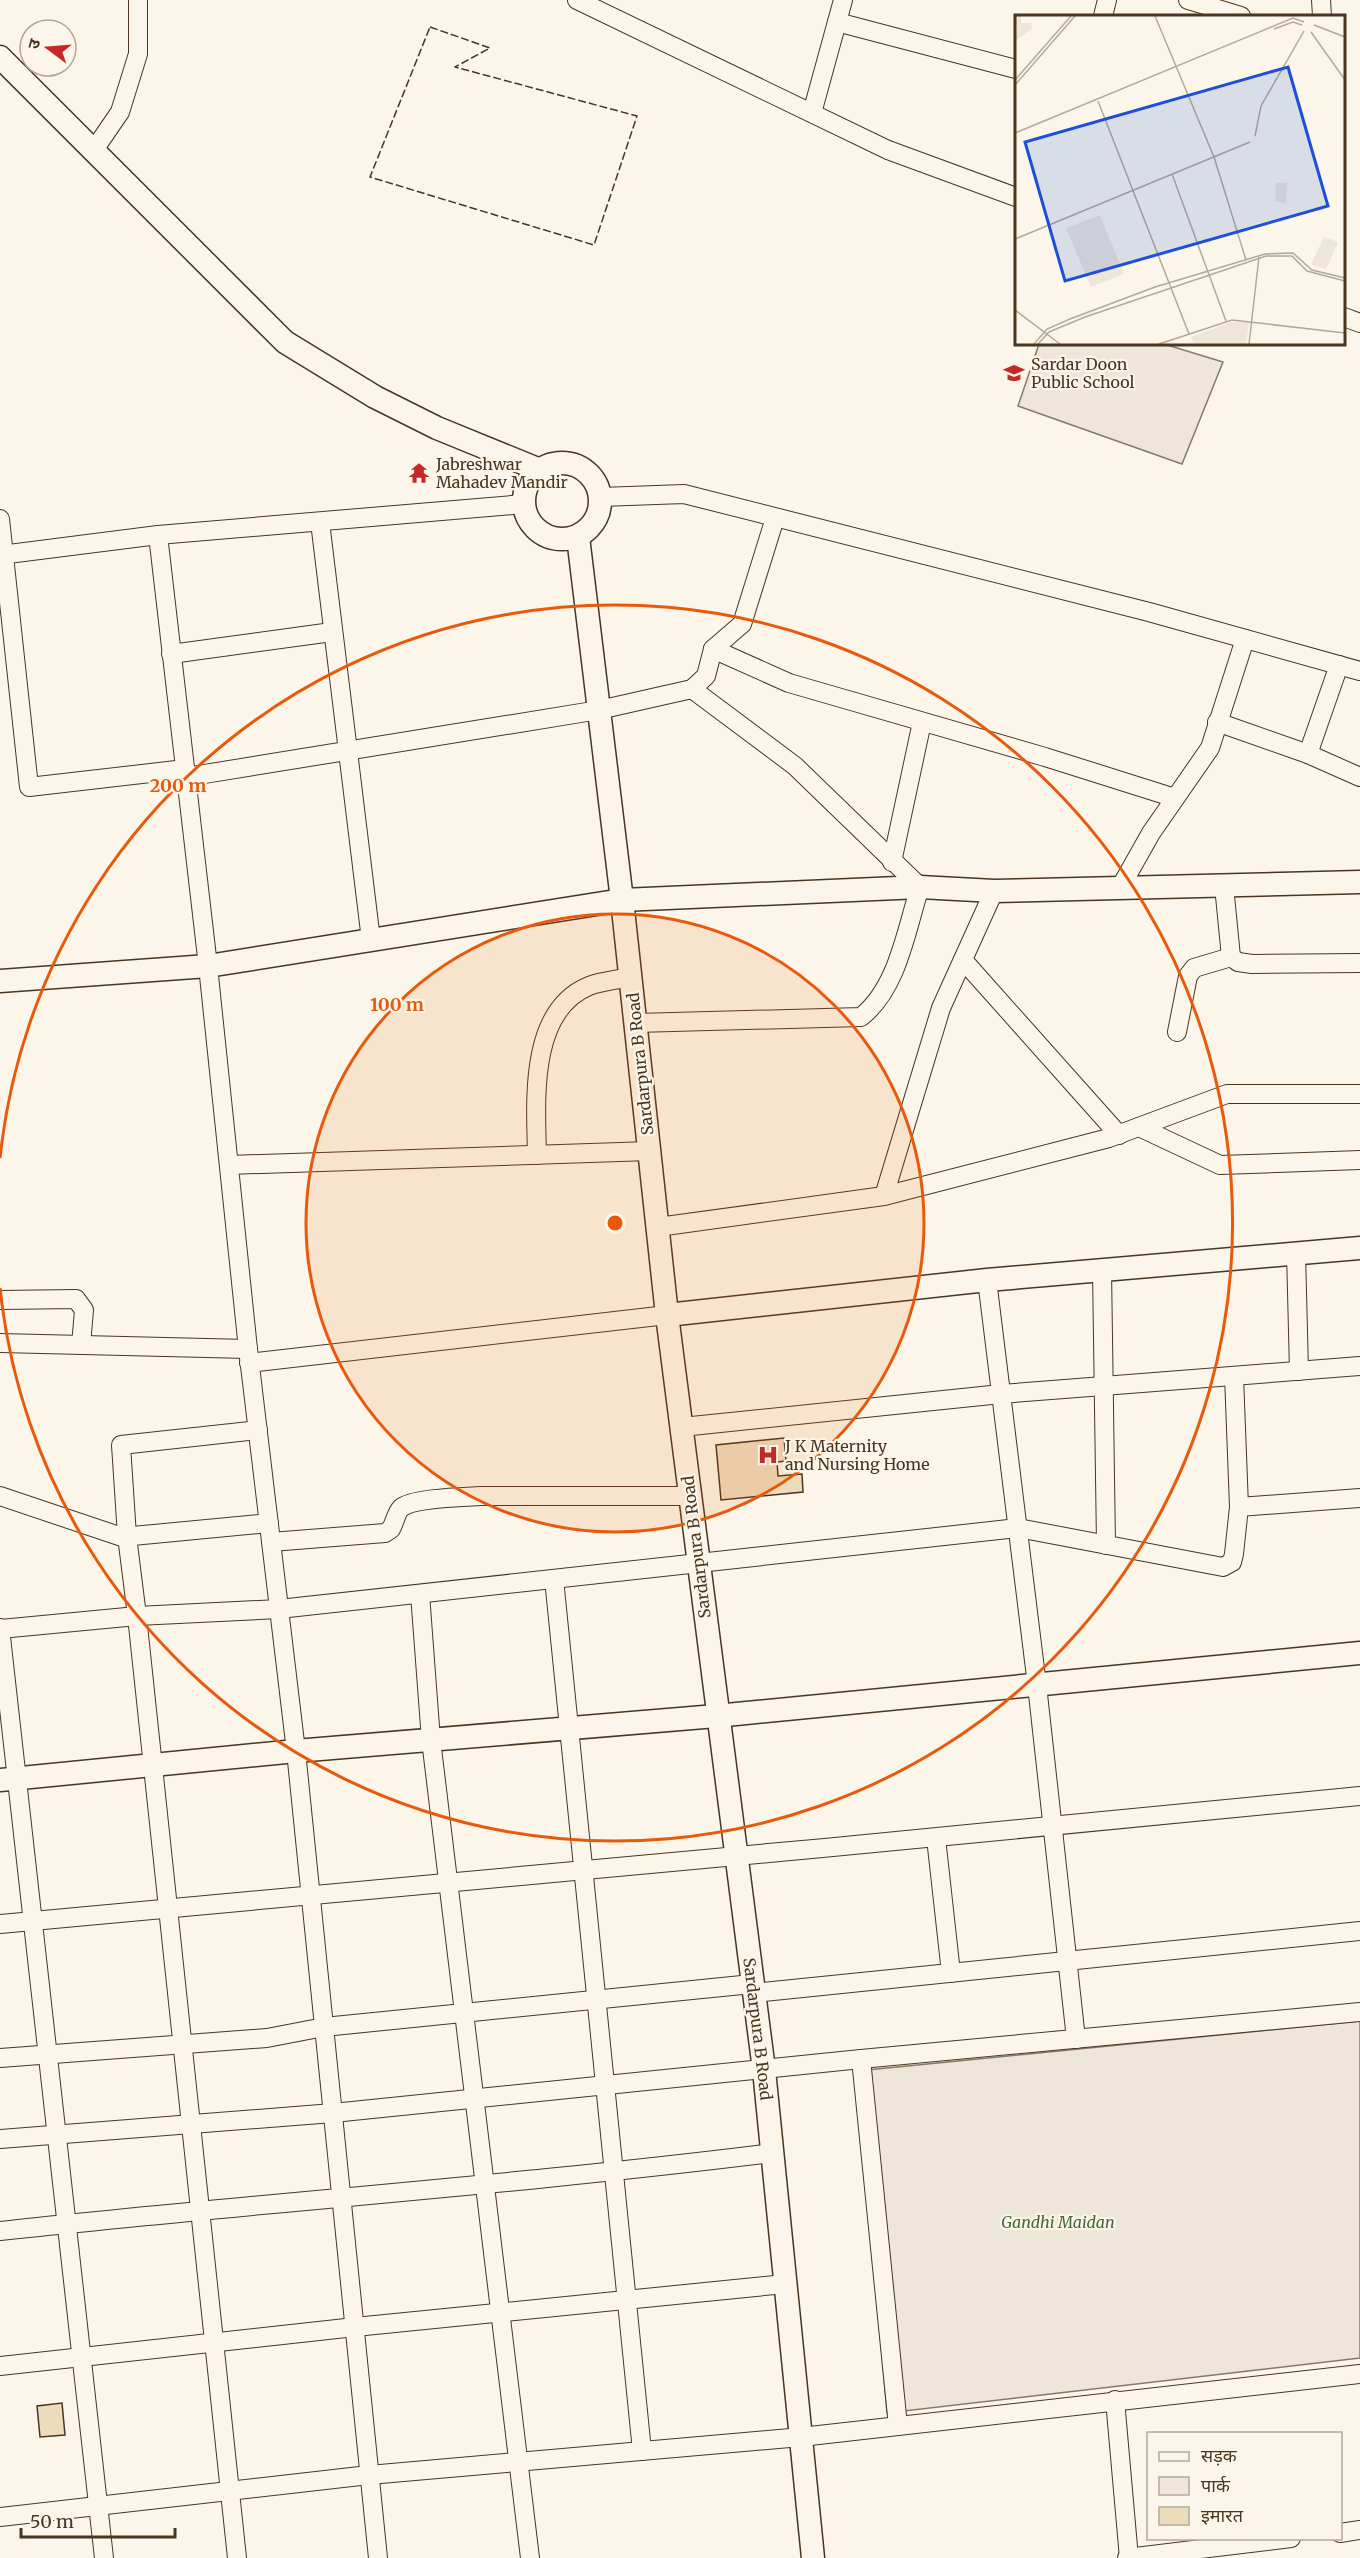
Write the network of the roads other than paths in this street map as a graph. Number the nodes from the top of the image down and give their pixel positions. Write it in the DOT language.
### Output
graph roads {
  1 [pos="138,0"];
  2 [pos="577,0"];
  3 [pos="843,0"];
  4 [pos="1107,0"];
  5 [pos="1188,0"];
  6 [pos="1321,0"];
  7 [pos="1103,15"];
  8 [pos="1238,15"];
  9 [pos="1322,15"];
  10 [pos="837,22"];
  11 [pos="0,57"];
  12 [pos="1015,68"];
  13 [pos="812,113"];
  14 [pos="94,150"];
  15 [pos="1015,196"];
  16 [pos="1345,317"];
  17 [pos="1360,323"];
  18 [pos="540,470"];
  19 [pos="601,497"];
  20 [pos="524,504"];
  21 [pos="775,518"];
  22 [pos="0,519"];
  23 [pos="320,522"];
  24 [pos="158,535"];
  25 [pos="578,537"];
  26 [pos="2,555"];
  27 [pos="332,632"];
  28 [pos="1245,639"];
  29 [pos="713,649"];
  30 [pos="171,654"];
  31 [pos="1339,665"];
  32 [pos="1360,671"];
  33 [pos="9,675"];
  34 [pos="692,689"];
  35 [pos="599,710"];
  36 [pos="922,722"];
  37 [pos="1217,722"];
  38 [pos="346,751"];
  39 [pos="1308,754"];
  40 [pos="185,773"];
  41 [pos="1360,777"];
  42 [pos="1175,798"];
  43 [pos="891,862"];
  44 [pos="1360,882"];
  45 [pos="1224,886"];
  46 [pos="920,887"];
  47 [pos="1120,888"];
  48 [pos="994,891"];
  49 [pos="622,900"];
  50 [pos="371,940"];
  51 [pos="1230,957"];
  52 [pos="963,960"];
  53 [pos="1360,963"];
  54 [pos="208,966"];
  55 [pos="630,977"];
  56 [pos="0,981"];
  57 [pos="636,1023"];
  58 [pos="1177,1032"];
  59 [pos="1360,1094"];
  60 [pos="1139,1127"];
  61 [pos="1119,1135"];
  62 [pos="650,1151"];
  63 [pos="537,1155"];
  64 [pos="1360,1160"];
  65 [pos="229,1165"];
  66 [pos="884,1196"];
  67 [pos="658,1227"];
  68 [pos="1360,1248"];
  69 [pos="1296,1252"];
  70 [pos="1102,1269"];
  71 [pos="987,1280"];
  72 [pos="0,1300"];
  73 [pos="667,1315"];
  74 [pos="0,1343"];
  75 [pos="81,1345"];
  76 [pos="249,1356"];
  77 [pos="1360,1366"];
  78 [pos="1299,1371"];
  79 [pos="1234,1376"];
  80 [pos="1105,1386"];
  81 [pos="1001,1394"];
  82 [pos="682,1427"];
  83 [pos="258,1430"];
  84 [pos="0,1496"];
  85 [pos="690,1496"];
  86 [pos="1360,1498"];
  87 [pos="1239,1507"];
  88 [pos="268,1523"];
  89 [pos="1018,1528"];
  90 [pos="127,1536"];
  91 [pos="271,1542"];
  92 [pos="1106,1545"];
  93 [pos="698,1563"];
  94 [pos="554,1579"];
  95 [pos="420,1593"];
  96 [pos="279,1609"];
  97 [pos="136,1616"];
  98 [pos="0,1629"];
  99 [pos="1360,1653"];
  100 [pos="1037,1685"];
  101 [pos="716,1716"];
  102 [pos="568,1729"];
  103 [pos="431,1740"];
  104 [pos="296,1751"];
  105 [pos="153,1765"];
  106 [pos="8,1779"];
  107 [pos="1360,1796"];
  108 [pos="1051,1827"];
  109 [pos="936,1838"];
  110 [pos="735,1857"];
  111 [pos="584,1870"];
  112 [pos="448,1882"];
  113 [pos="311,1893"];
  114 [pos="168,1907"];
  115 [pos="33,1921"];
  116 [pos="0,1924"];
  117 [pos="1360,1931"];
  118 [pos="1068,1961"];
  119 [pos="951,1973"];
  120 [pos="753,1989"];
  121 [pos="598,2001"];
  122 [pos="1360,2012"];
  123 [pos="464,2014"];
  124 [pos="324,2027"];
  125 [pos="1076,2039"];
  126 [pos="182,2042"];
  127 [pos="47,2054"];
  128 [pos="0,2058"];
  129 [pos="861,2059"];
  130 [pos="764,2070"];
  131 [pos="607,2086"];
  132 [pos="474,2099"];
  133 [pos="333,2114"];
  134 [pos="190,2124"];
  135 [pos="56,2134"];
  136 [pos="0,2139"];
  137 [pos="772,2153"];
  138 [pos="615,2173"];
  139 [pos="485,2185"];
  140 [pos="341,2196"];
  141 [pos="201,2210"];
  142 [pos="68,2224"];
  143 [pos="0,2231"];
  144 [pos="785,2284"];
  145 [pos="628,2300"];
  146 [pos="500,2312"];
  147 [pos="355,2327"];
  148 [pos="215,2342"];
  149 [pos="81,2357"];
  150 [pos="0,2366"];
  151 [pos="1360,2374"];
  152 [pos="1115,2400"];
  153 [pos="898,2426"];
  154 [pos="801,2437"];
  155 [pos="642,2451"];
  156 [pos="518,2462"];
  157 [pos="369,2475"];
  158 [pos="228,2491"];
  159 [pos="98,2505"];
  160 [pos="0,2517"];
  161 [pos="1360,2530"];
  162 [pos="1342,2533"];
  163 [pos="1275,2540"];
  164 [pos="104,2558"];
  165 [pos="237,2558"];
  166 [pos="378,2558"];
  167 [pos="530,2558"];
  168 [pos="813,2558"];
  169 [pos="1128,2558"];
  1 -- 14 [label="street"];
  2 -- 13 [label="street"];
  3 -- 10 [label="street"];
  4 -- 7 [label="street"];
  5 -- 8 [label="street"];
  6 -- 9 [label="street"];
  10 -- 12 [label="street"];
  10 -- 13 [label="street"];
  11 -- 14 [label="street"];
  13 -- 15 [label="street"];
  14 -- 18 [label="street"];
  16 -- 17 [label="street"];
  18 -- 19 [label="street"];
  18 -- 20 [label="street"];
  19 -- 21 [label="street"];
  19 -- 25 [label="street"];
  20 -- 23 [label="street"];
  20 -- 25 [label="street"];
  21 -- 28 [label="street"];
  21 -- 29 [label="street"];
  22 -- 26 [label="street"];
  23 -- 24 [label="street"];
  23 -- 27 [label="street"];
  24 -- 26 [label="street"];
  24 -- 30 [label="street"];
  25 -- 35 [label="street, Sardarpura B Road"];
  26 -- 33 [label="street"];
  27 -- 30 [label="street"];
  27 -- 38 [label="street"];
  28 -- 31 [label="street"];
  28 -- 37 [label="street"];
  29 -- 34 [label="street"];
  29 -- 36 [label="street"];
  30 -- 40 [label="street"];
  31 -- 32 [label="street"];
  31 -- 39 [label="street"];
  33 -- 40 [label="street"];
  34 -- 35 [label="street"];
  34 -- 43 [label="street"];
  35 -- 38 [label="street"];
  35 -- 49 [label="street, Sardarpura B Road"];
  36 -- 42 [label="street"];
  36 -- 43 [label="street"];
  37 -- 39 [label="street"];
  37 -- 42 [label="street"];
  38 -- 40 [label="street"];
  38 -- 50 [label="street"];
  39 -- 41 [label="street"];
  40 -- 54 [label="street"];
  42 -- 47 [label="street"];
  43 -- 46 [label="street"];
  44 -- 45 [label="street"];
  45 -- 47 [label="street"];
  45 -- 51 [label="street"];
  46 -- 48 [label="street"];
  46 -- 49 [label="street"];
  46 -- 57 [label="street"];
  47 -- 48 [label="street"];
  48 -- 52 [label="street"];
  49 -- 50 [label="street"];
  49 -- 55 [label="street, Sardarpura B Road"];
  50 -- 54 [label="street"];
  51 -- 53 [label="street"];
  51 -- 58 [label="street"];
  52 -- 61 [label="street"];
  52 -- 66 [label="street"];
  54 -- 56 [label="street"];
  54 -- 65 [label="street"];
  55 -- 57 [label="street, Sardarpura B Road"];
  55 -- 63 [label="street"];
  57 -- 62 [label="street, Sardarpura B Road"];
  59 -- 60 [label="street"];
  60 -- 61 [label="street"];
  60 -- 64 [label="street"];
  61 -- 66 [label="street"];
  62 -- 63 [label="street"];
  62 -- 67 [label="street, Sardarpura B Road"];
  63 -- 65 [label="street"];
  65 -- 76 [label="street"];
  66 -- 67 [label="street"];
  67 -- 73 [label="street, Sardarpura B Road"];
  68 -- 69 [label="street"];
  69 -- 70 [label="street"];
  69 -- 78 [label="street"];
  70 -- 71 [label="street"];
  70 -- 80 [label="street"];
  71 -- 73 [label="street"];
  71 -- 81 [label="street"];
  72 -- 75 [label="street"];
  73 -- 76 [label="street"];
  73 -- 82 [label="street, Sardarpura B Road"];
  74 -- 75 [label="street"];
  75 -- 76 [label="street"];
  76 -- 83 [label="street"];
  77 -- 78 [label="street"];
  78 -- 79 [label="street"];
  79 -- 80 [label="street"];
  79 -- 87 [label="street"];
  80 -- 81 [label="street"];
  80 -- 92 [label="street"];
  81 -- 82 [label="street"];
  81 -- 89 [label="street"];
  82 -- 85 [label="street, Sardarpura B Road"];
  83 -- 88 [label="street"];
  83 -- 90 [label="street"];
  84 -- 90 [label="street"];
  85 -- 91 [label="street"];
  85 -- 93 [label="street, Sardarpura B Road"];
  86 -- 87 [label="street"];
  87 -- 92 [label="street"];
  88 -- 90 [label="street"];
  88 -- 91 [label="street"];
  89 -- 92 [label="street"];
  89 -- 93 [label="street"];
  89 -- 100 [label="street"];
  90 -- 97 [label="street"];
  91 -- 96 [label="street"];
  93 -- 94 [label="street"];
  93 -- 101 [label="street, Sardarpura B Road"];
  94 -- 95 [label="street"];
  94 -- 102 [label="street"];
  95 -- 96 [label="street"];
  95 -- 103 [label="street"];
  96 -- 97 [label="street"];
  96 -- 104 [label="street"];
  97 -- 98 [label="street"];
  97 -- 105 [label="street"];
  98 -- 106 [label="street"];
  99 -- 100 [label="street"];
  100 -- 101 [label="street"];
  100 -- 108 [label="street"];
  101 -- 102 [label="street"];
  101 -- 110 [label="street, Sardarpura B Road"];
  102 -- 103 [label="street"];
  102 -- 111 [label="street"];
  103 -- 104 [label="street"];
  103 -- 112 [label="street"];
  104 -- 105 [label="street"];
  104 -- 113 [label="street"];
  105 -- 106 [label="street"];
  105 -- 114 [label="street"];
  106 -- 115 [label="street"];
  107 -- 108 [label="street"];
  108 -- 109 [label="street"];
  108 -- 118 [label="street"];
  109 -- 110 [label="street"];
  109 -- 119 [label="street"];
  110 -- 111 [label="street"];
  110 -- 120 [label="street, Sardarpura B Road"];
  111 -- 112 [label="street"];
  111 -- 121 [label="street"];
  112 -- 113 [label="street"];
  112 -- 123 [label="street"];
  113 -- 114 [label="street"];
  113 -- 124 [label="street"];
  114 -- 115 [label="street"];
  114 -- 126 [label="street"];
  115 -- 116 [label="street"];
  115 -- 127 [label="street"];
  117 -- 118 [label="street"];
  118 -- 119 [label="street"];
  118 -- 125 [label="street"];
  119 -- 120 [label="street"];
  120 -- 121 [label="street"];
  120 -- 130 [label="street, Sardarpura B Road"];
  121 -- 123 [label="street"];
  121 -- 131 [label="street"];
  122 -- 125 [label="street"];
  123 -- 124 [label="street"];
  123 -- 132 [label="street"];
  124 -- 126 [label="street"];
  124 -- 133 [label="street"];
  125 -- 129 [label="street"];
  126 -- 127 [label="street"];
  126 -- 134 [label="street"];
  127 -- 128 [label="street"];
  127 -- 135 [label="street"];
  129 -- 130 [label="street"];
  129 -- 153 [label="street"];
  130 -- 131 [label="street"];
  130 -- 137 [label="street, Sardarpura B Road"];
  131 -- 132 [label="street"];
  131 -- 138 [label="street"];
  132 -- 133 [label="street"];
  132 -- 139 [label="street"];
  133 -- 134 [label="street"];
  133 -- 140 [label="street"];
  134 -- 135 [label="street"];
  134 -- 141 [label="street"];
  135 -- 136 [label="street"];
  135 -- 142 [label="street"];
  137 -- 138 [label="street"];
  137 -- 144 [label="street, Sardarpura B Road"];
  138 -- 139 [label="street"];
  138 -- 145 [label="street"];
  139 -- 140 [label="street"];
  139 -- 146 [label="street"];
  140 -- 141 [label="street"];
  140 -- 147 [label="street"];
  141 -- 142 [label="street"];
  141 -- 148 [label="street"];
  142 -- 143 [label="street"];
  142 -- 149 [label="street"];
  144 -- 145 [label="street"];
  144 -- 154 [label="street, Sardarpura B Road"];
  145 -- 146 [label="street"];
  145 -- 155 [label="street"];
  146 -- 147 [label="street"];
  146 -- 156 [label="street"];
  147 -- 148 [label="street"];
  147 -- 157 [label="street"];
  148 -- 149 [label="street"];
  148 -- 158 [label="street"];
  149 -- 150 [label="street"];
  149 -- 159 [label="street"];
  151 -- 152 [label="street"];
  152 -- 153 [label="street"];
  152 -- 169 [label="street"];
  153 -- 154 [label="street"];
  154 -- 155 [label="street"];
  154 -- 168 [label="street, Sardarpura B Road"];
  155 -- 156 [label="street"];
  156 -- 157 [label="street"];
  156 -- 167 [label="street"];
  157 -- 158 [label="street"];
  157 -- 166 [label="street"];
  158 -- 159 [label="street"];
  158 -- 165 [label="street"];
  159 -- 160 [label="street"];
  159 -- 164 [label="street"];
  161 -- 162 [label="street"];
  163 -- 169 [label="street"];
}
